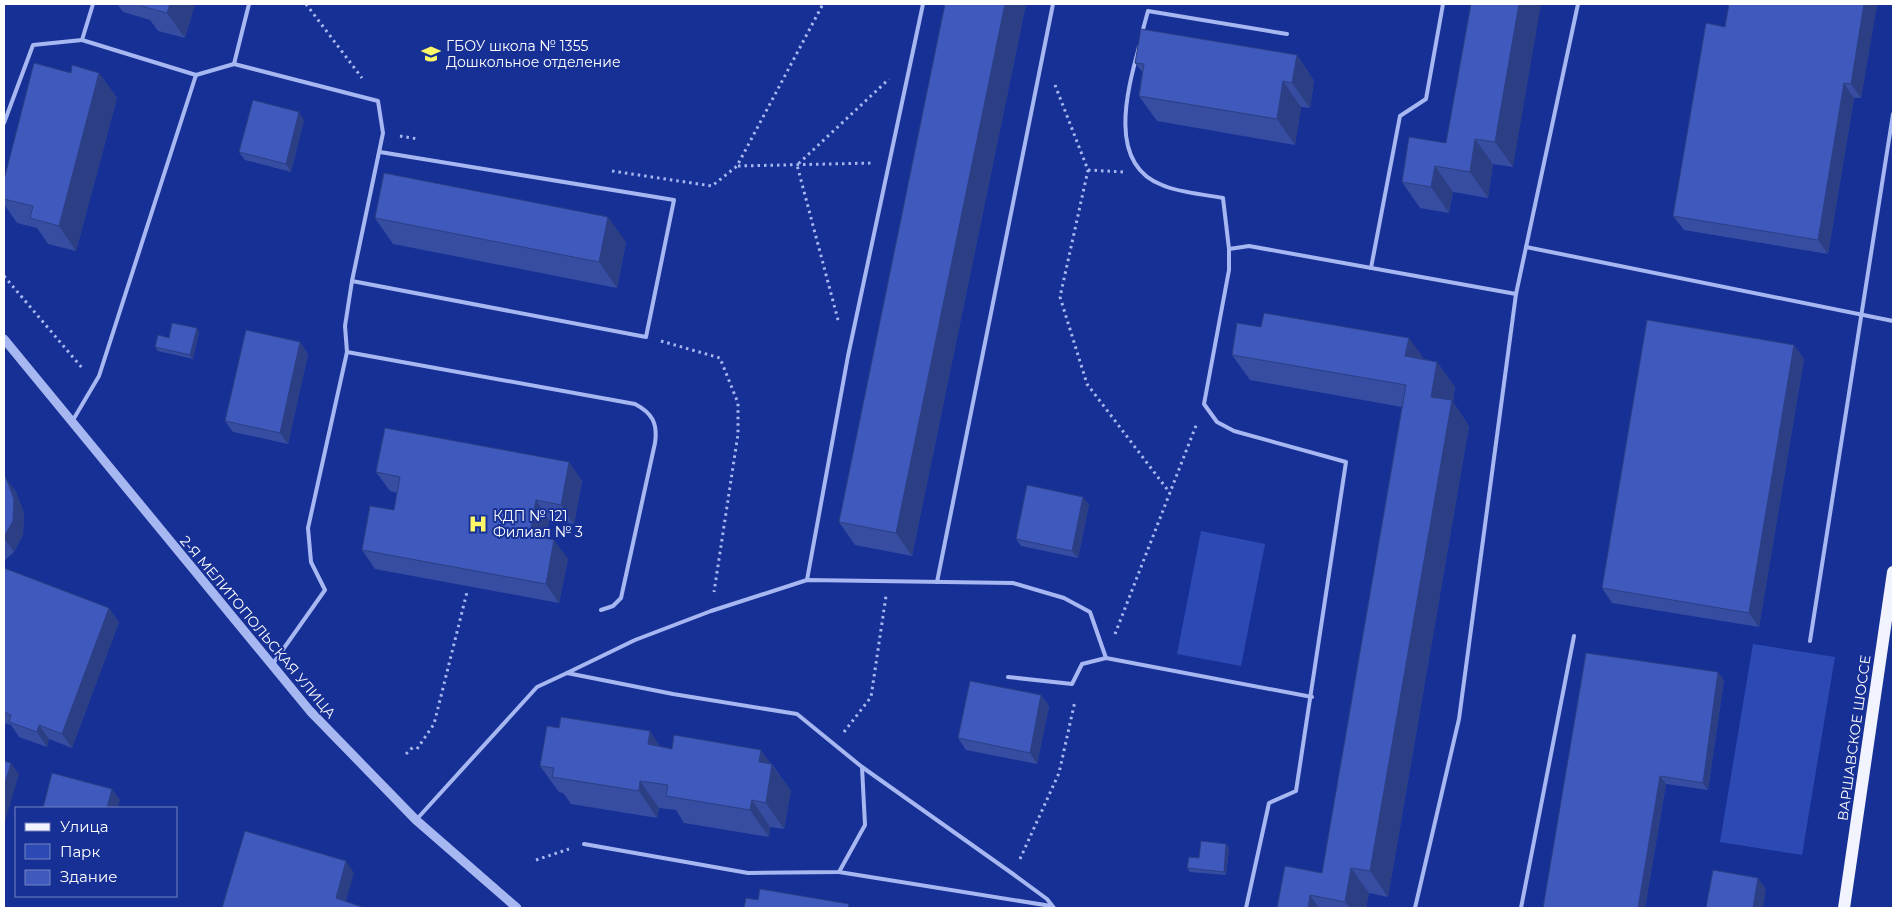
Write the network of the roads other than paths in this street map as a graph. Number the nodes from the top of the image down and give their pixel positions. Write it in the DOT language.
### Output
graph roads {
  1 [pos="93,4"];
  2 [pos="249,4"];
  3 [pos="923,4"];
  4 [pos="1053,4"];
  5 [pos="1443,4"];
  6 [pos="1578,4"];
  7 [pos="1286,34"];
  8 [pos="82,40"];
  9 [pos="234,64"];
  10 [pos="196,74"];
  11 [pos="1893,114"];
  12 [pos="4,123"];
  13 [pos="380,152"];
  14 [pos="1526,247"];
  15 [pos="1229,249"];
  16 [pos="1371,268"];
  17 [pos="352,281"];
  18 [pos="1516,294"];
  19 [pos="1861,314"];
  20 [pos="1893,321"];
  21 [pos="4,339"];
  22 [pos="347,352"];
  23 [pos="71,423"];
  24 [pos="1893,572"];
  25 [pos="807,580"];
  26 [pos="937,582"];
  27 [pos="601,610"];
  28 [pos="1574,636"];
  29 [pos="1810,640"];
  30 [pos="1106,658"];
  31 [pos="271,666"];
  32 [pos="567,673"];
  33 [pos="1008,677"];
  34 [pos="1312,696"];
  35 [pos="862,767"];
  36 [pos="416,820"];
  37 [pos="584,844"];
  38 [pos="839,872"];
  39 [pos="1052,907"];
  40 [pos="517,908"];
  41 [pos="1246,908"];
  42 [pos="1415,908"];
  43 [pos="1521,908"];
  44 [pos="1844,908"];
  1 -- 8 [label="lane"];
  2 -- 9 [label="lane"];
  3 -- 25 [label="lane"];
  4 -- 26 [label="lane"];
  5 -- 16 [label="lane"];
  6 -- 14 [label="lane"];
  7 -- 15 [label="lane"];
  8 -- 10 [label="lane"];
  8 -- 12 [label="lane"];
  9 -- 10 [label="lane"];
  9 -- 13 [label="lane"];
  10 -- 23 [label="lane"];
  11 -- 19 [label="lane"];
  13 -- 17 [label="lane"];
  13 -- 17 [label="lane"];
  14 -- 18 [label="lane"];
  14 -- 19 [label="lane"];
  15 -- 16 [label="lane"];
  15 -- 34 [label="lane"];
  16 -- 18 [label="lane"];
  17 -- 22 [label="lane"];
  18 -- 42 [label="lane"];
  19 -- 20 [label="lane"];
  19 -- 29 [label="lane"];
  21 -- 23 [label="street, 2-Я МЕЛИТОПОЛЬСКАЯ УЛИЦА"];
  22 -- 27 [label="lane"];
  22 -- 31 [label="lane"];
  23 -- 31 [label="street, 2-Я МЕЛИТОПОЛЬСКАЯ УЛИЦА"];
  24 -- 44 [label="main road, ВАРШАВСКОЕ ШОССЕ"];
  25 -- 26 [label="lane"];
  25 -- 32 [label="lane"];
  26 -- 30 [label="lane"];
  28 -- 43 [label="lane"];
  30 -- 33 [label="lane"];
  30 -- 34 [label="lane"];
  31 -- 36 [label="street, 2-Я МЕЛИТОПОЛЬСКАЯ УЛИЦА"];
  32 -- 35 [label="lane"];
  32 -- 36 [label="lane"];
  34 -- 41 [label="lane"];
  35 -- 38 [label="lane"];
  35 -- 39 [label="lane"];
  36 -- 40 [label="street, 2-Я МЕЛИТОПОЛЬСКАЯ УЛИЦА"];
  37 -- 38 [label="lane"];
  38 -- 39 [label="lane"];
}
